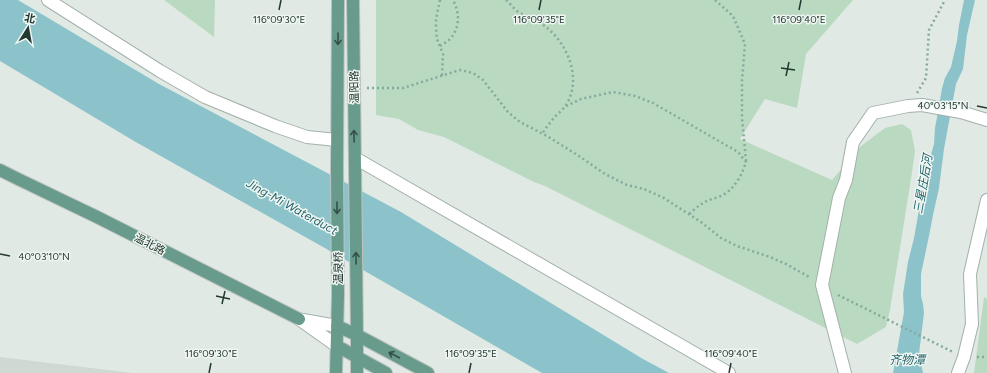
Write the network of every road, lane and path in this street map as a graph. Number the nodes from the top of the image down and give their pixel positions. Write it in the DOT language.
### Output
graph roads {
  1 [pos="48,0"];
  2 [pos="338,0"];
  3 [pos="353,0"];
  4 [pos="440,0"];
  5 [pos="453,0"];
  6 [pos="506,0"];
  7 [pos="715,0"];
  8 [pos="945,0"];
  9 [pos="440,46"];
  10 [pos="442,76"];
  11 [pos="354,88"];
  12 [pos="566,106"];
  13 [pos="908,106"];
  14 [pos="987,120"];
  15 [pos="542,134"];
  16 [pos="337,140"];
  17 [pos="355,158"];
  18 [pos="746,162"];
  19 [pos="337,169"];
  20 [pos="0,170"];
  21 [pos="355,175"];
  22 [pos="987,200"];
  23 [pos="690,214"];
  24 [pos="822,285"];
  25 [pos="299,319"];
  26 [pos="337,326"];
  27 [pos="357,335"];
  28 [pos="939,345"];
  29 [pos="337,346"];
  30 [pos="357,358"];
  31 [pos="336,373"];
  32 [pos="357,373"];
  33 [pos="386,373"];
  34 [pos="428,373"];
  35 [pos="729,373"];
  36 [pos="845,373"];
  37 [pos="958,373"];
  1 -- 16 [label="street"];
  2 -- 16 [label="main road, 温阳路, one-way"];
  3 -- 11 [label="main road, 温阳路"];
  4 -- 9 [label="path"];
  5 -- 9 [label="path"];
  6 -- 12 [label="path"];
  7 -- 18 [label="path"];
  8 -- 13 [label="path"];
  9 -- 10 [label="path"];
  10 -- 11 [label="path"];
  10 -- 15 [label="path"];
  17 -- 11 [label="main road, 温阳路, one-way"];
  12 -- 15 [label="path"];
  12 -- 18 [label="path"];
  13 -- 14 [label="street"];
  13 -- 24 [label="street"];
  15 -- 23 [label="path"];
  16 -- 19 [label="main road, 温阳路"];
  17 -- 21 [label="main road, 温阳路"];
  17 -- 35 [label="street"];
  18 -- 23 [label="path"];
  19 -- 26 [label="main road, 温泉桥, one-way"];
  20 -- 25 [label="main road, 温北路"];
  27 -- 21 [label="main road, 温泉桥, one-way"];
  22 -- 37 [label="street"];
  23 -- 24 [label="path"];
  24 -- 28 [label="path"];
  24 -- 36 [label="street"];
  25 -- 26 [label="street, 温北路"];
  25 -- 29 [label="street, 温北路"];
  26 -- 27 [label="main road, 温北路"];
  26 -- 29 [label="main road"];
  27 -- 30 [label="main road"];
  34 -- 27 [label="main road, 温北路, one-way"];
  29 -- 30 [label="main road, 温北路"];
  29 -- 31 [label="main road"];
  30 -- 32 [label="main road"];
  30 -- 33 [label="main road, 温北路"];
}
